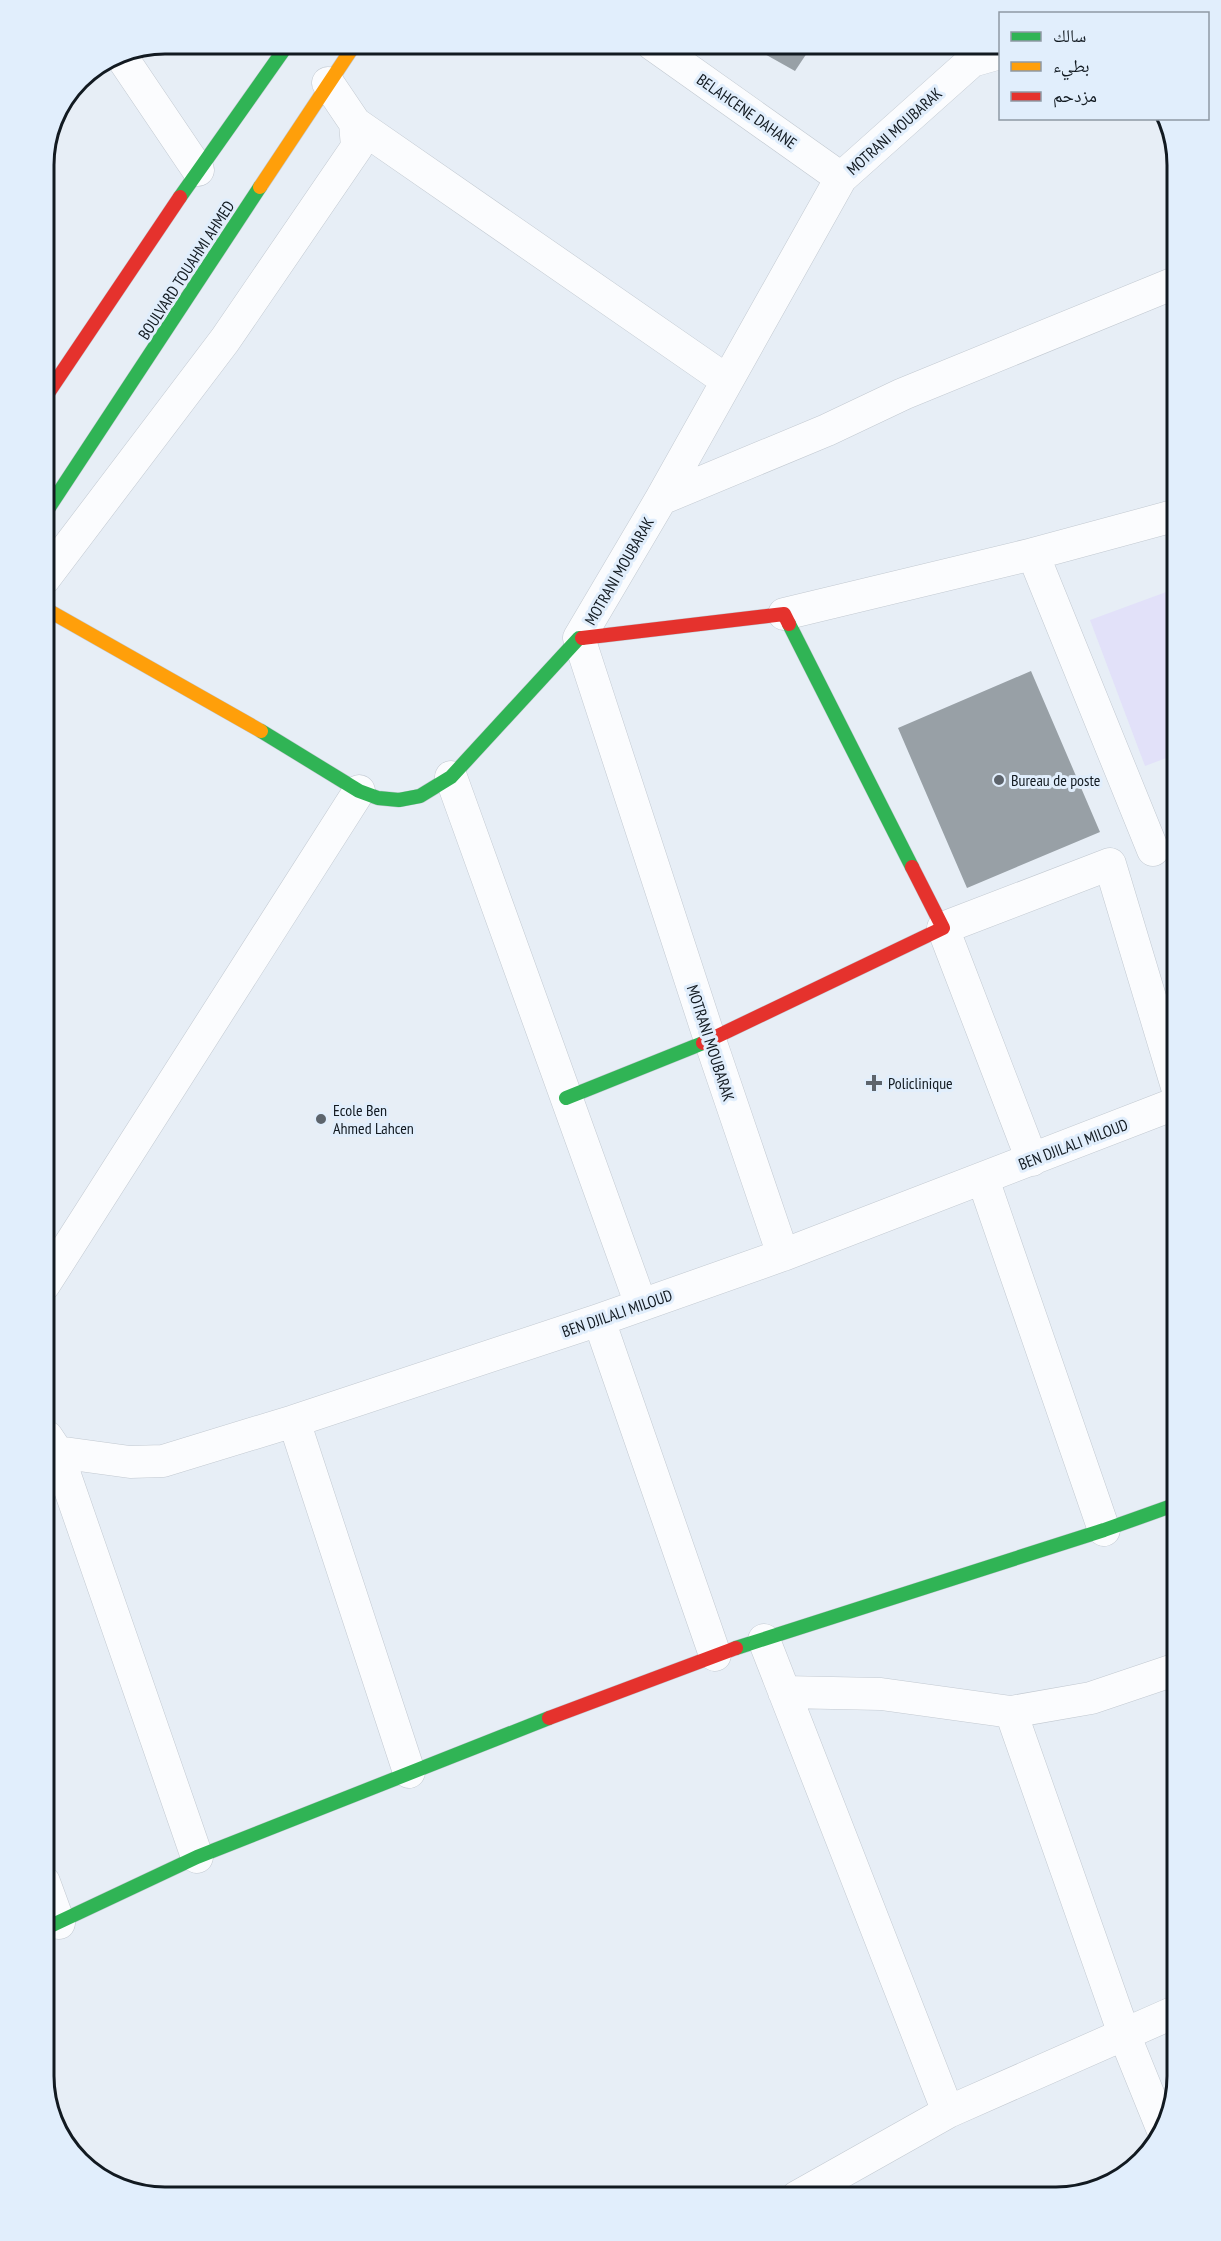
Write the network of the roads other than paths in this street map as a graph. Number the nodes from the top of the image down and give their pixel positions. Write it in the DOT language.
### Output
graph roads {
  1 [pos="281,54"];
  2 [pos="348,54"];
  3 [pos="666,54"];
  4 [pos="985,54"];
  5 [pos="125,62"];
  6 [pos="328,83"];
  7 [pos="355,123"];
  8 [pos="198,170"];
  9 [pos="841,178"];
  10 [pos="1167,290"];
  11 [pos="726,380"];
  12 [pos="54,384"];
  13 [pos="661,499"];
  14 [pos="54,500"];
  15 [pos="1167,518"];
  16 [pos="1033,554"];
  17 [pos="54,566"];
  18 [pos="54,614"];
  19 [pos="784,614"];
  20 [pos="579,638"];
  21 [pos="451,777"];
  22 [pos="359,792"];
  23 [pos="1165,846"];
  24 [pos="1110,864"];
  25 [pos="943,928"];
  26 [pos="710,1040"];
  27 [pos="1167,1052"];
  28 [pos="566,1098"];
  29 [pos="1167,1107"];
  30 [pos="1032,1160"];
  31 [pos="983,1179"];
  32 [pos="783,1255"];
  33 [pos="54,1268"];
  34 [pos="640,1305"];
  35 [pos="599,1320"];
  36 [pos="294,1421"];
  37 [pos="54,1446"];
  38 [pos="54,1462"];
  39 [pos="1167,1508"];
  40 [pos="1104,1530"];
  41 [pos="764,1640"];
  42 [pos="716,1655"];
  43 [pos="1167,1673"];
  44 [pos="784,1692"];
  45 [pos="1011,1712"];
  46 [pos="409,1772"];
  47 [pos="197,1857"];
  48 [pos="54,1925"];
  49 [pos="1167,2016"];
  50 [pos="1124,2034"];
  51 [pos="948,2112"];
  52 [pos="1158,2119"];
  53 [pos="816,2187"];
  1 -- 8 [label="street"];
  2 -- 6 [label="street, BOULVARD TOUAHMI AHMED"];
  3 -- 9 [label="street, BELAHCENE DAHANE"];
  4 -- 9 [label="street, MOTRANI MOUBARAK"];
  5 -- 8 [label="street"];
  6 -- 7 [label="street"];
  6 -- 14 [label="street, BOULVARD TOUAHMI AHMED"];
  7 -- 11 [label="street"];
  7 -- 17 [label="street"];
  8 -- 12 [label="street"];
  9 -- 11 [label="street, MOTRANI MOUBARAK"];
  10 -- 13 [label="street"];
  11 -- 13 [label="street, MOTRANI MOUBARAK"];
  13 -- 20 [label="street, MOTRANI MOUBARAK"];
  15 -- 16 [label="street"];
  16 -- 19 [label="street"];
  16 -- 23 [label="street"];
  18 -- 22 [label="street"];
  19 -- 20 [label="street"];
  19 -- 25 [label="street"];
  20 -- 21 [label="street"];
  20 -- 26 [label="street, MOTRANI MOUBARAK"];
  21 -- 22 [label="street"];
  21 -- 28 [label="street"];
  22 -- 33 [label="street"];
  23 -- 24 [label="street"];
  24 -- 25 [label="street"];
  24 -- 27 [label="street"];
  25 -- 26 [label="street"];
  25 -- 30 [label="street"];
  26 -- 28 [label="street"];
  26 -- 32 [label="street, MOTRANI MOUBARAK"];
  28 -- 34 [label="street"];
  29 -- 30 [label="street, BEN DJILALI MILOUD"];
  30 -- 31 [label="street, BEN DJILALI MILOUD"];
  31 -- 32 [label="street, BEN DJILALI MILOUD"];
  31 -- 40 [label="street"];
  32 -- 34 [label="street, BEN DJILALI MILOUD"];
  34 -- 35 [label="street, BEN DJILALI MILOUD"];
  35 -- 36 [label="street, BEN DJILALI MILOUD"];
  35 -- 42 [label="street"];
  36 -- 37 [label="street, BEN DJILALI MILOUD"];
  36 -- 46 [label="street"];
  38 -- 47 [label="street"];
  39 -- 40 [label="street"];
  40 -- 41 [label="street"];
  41 -- 42 [label="street"];
  41 -- 44 [label="street"];
  42 -- 46 [label="street"];
  43 -- 45 [label="street"];
  44 -- 45 [label="street"];
  44 -- 51 [label="street"];
  45 -- 50 [label="street"];
  46 -- 47 [label="street"];
  47 -- 48 [label="street"];
  49 -- 50 [label="street"];
  50 -- 51 [label="street"];
  50 -- 52 [label="street"];
  51 -- 53 [label="street"];
}
